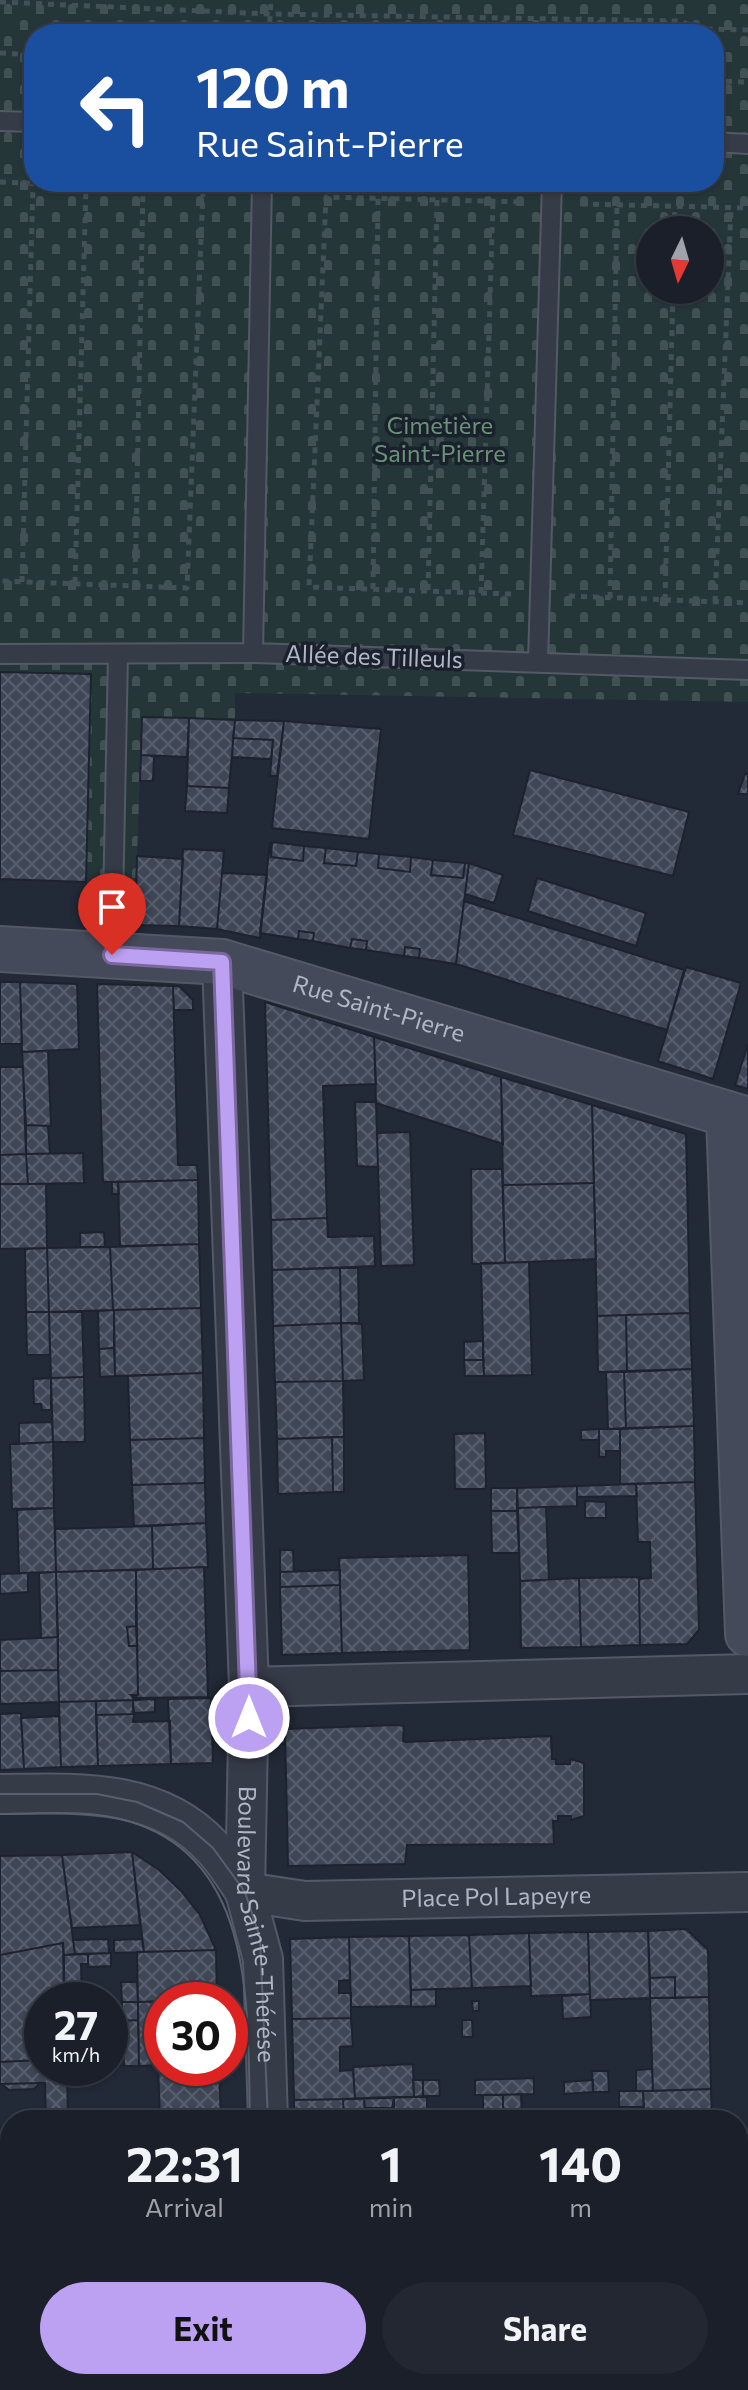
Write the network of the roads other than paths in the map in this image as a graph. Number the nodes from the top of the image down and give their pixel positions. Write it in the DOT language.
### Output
graph roads {
  1 [pos="0,121"];
  2 [pos="24,122"];
  3 [pos="724,143"];
  4 [pos="748,144"];
  5 [pos="262,192"];
  6 [pos="552,192"];
  7 [pos="253,653"];
  8 [pos="0,654"];
  9 [pos="118,654"];
  10 [pos="538,662"];
  11 [pos="748,670"];
  12 [pos="0,949"];
  13 [pos="112,955"];
  14 [pos="222,962"];
  15 [pos="738,1118"];
  16 [pos="748,1634"];
  17 [pos="748,1674"];
  18 [pos="249,1687"];
  19 [pos="0,1794"];
  20 [pos="245,1892"];
  21 [pos="748,1892"];
  22 [pos="268,2110"];
  1 -- 2 [label="lane"];
  3 -- 4 [label="lane"];
  5 -- 7 [label="lane"];
  6 -- 10 [label="lane"];
  7 -- 9 [label="lane, Allée des Tilleuls"];
  7 -- 10 [label="lane, Allée des Tilleuls"];
  8 -- 9 [label="lane, Allée des Tilleuls"];
  9 -- 13 [label="lane"];
  10 -- 11 [label="lane, Allée des Tilleuls"];
  12 -- 13 [label="main road, Rue Saint-Pierre"];
  13 -- 14 [label="main road, Rue Saint-Pierre"];
  14 -- 15 [label="main road, Rue Saint-Pierre"];
  14 -- 18 [label="street, Boulevard Sainte-Thérése"];
  15 -- 16 [label="main road"];
  17 -- 18 [label="street"];
  18 -- 20 [label="street, Boulevard Sainte-Thérése"];
  19 -- 20 [label="street"];
  20 -- 21 [label="street, Place Pol Lapeyre"];
  20 -- 22 [label="street, Boulevard Sainte-Thérése"];
}
